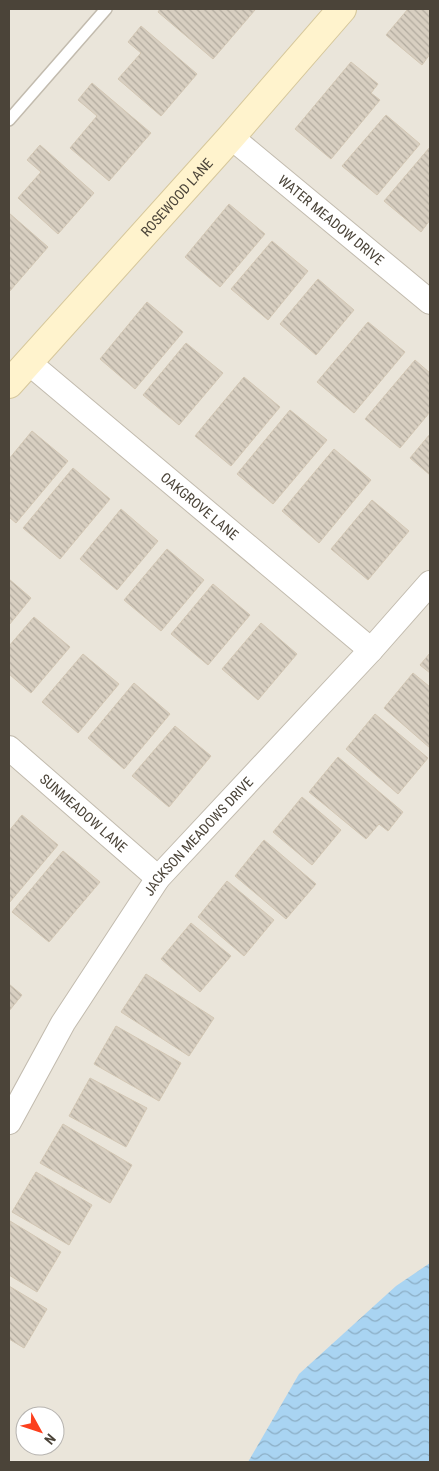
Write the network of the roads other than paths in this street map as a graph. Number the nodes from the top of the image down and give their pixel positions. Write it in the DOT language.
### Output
graph roads {
  1 [pos="106,9"];
  2 [pos="342,9"];
  3 [pos="9,120"];
  4 [pos="231,137"];
  5 [pos="430,302"];
  6 [pos="28,362"];
  7 [pos="9,384"];
  8 [pos="430,583"];
  9 [pos="371,650"];
  10 [pos="9,748"];
  11 [pos="158,878"];
  12 [pos="9,1122"];
  1 -- 3 [label="lane"];
  2 -- 4 [label="street, ROSEWOOD LANE"];
  4 -- 5 [label="street, WATER MEADOW DRIVE"];
  4 -- 6 [label="street, ROSEWOOD LANE"];
  6 -- 7 [label="street, ROSEWOOD LANE"];
  6 -- 9 [label="street, OAKGROVE LANE"];
  8 -- 9 [label="street, JACKSON MEADOWS DRIVE"];
  9 -- 11 [label="street, JACKSON MEADOWS DRIVE"];
  10 -- 11 [label="street, SUNMEADOW LANE"];
  11 -- 12 [label="street, JACKSON MEADOWS DRIVE"];
}
